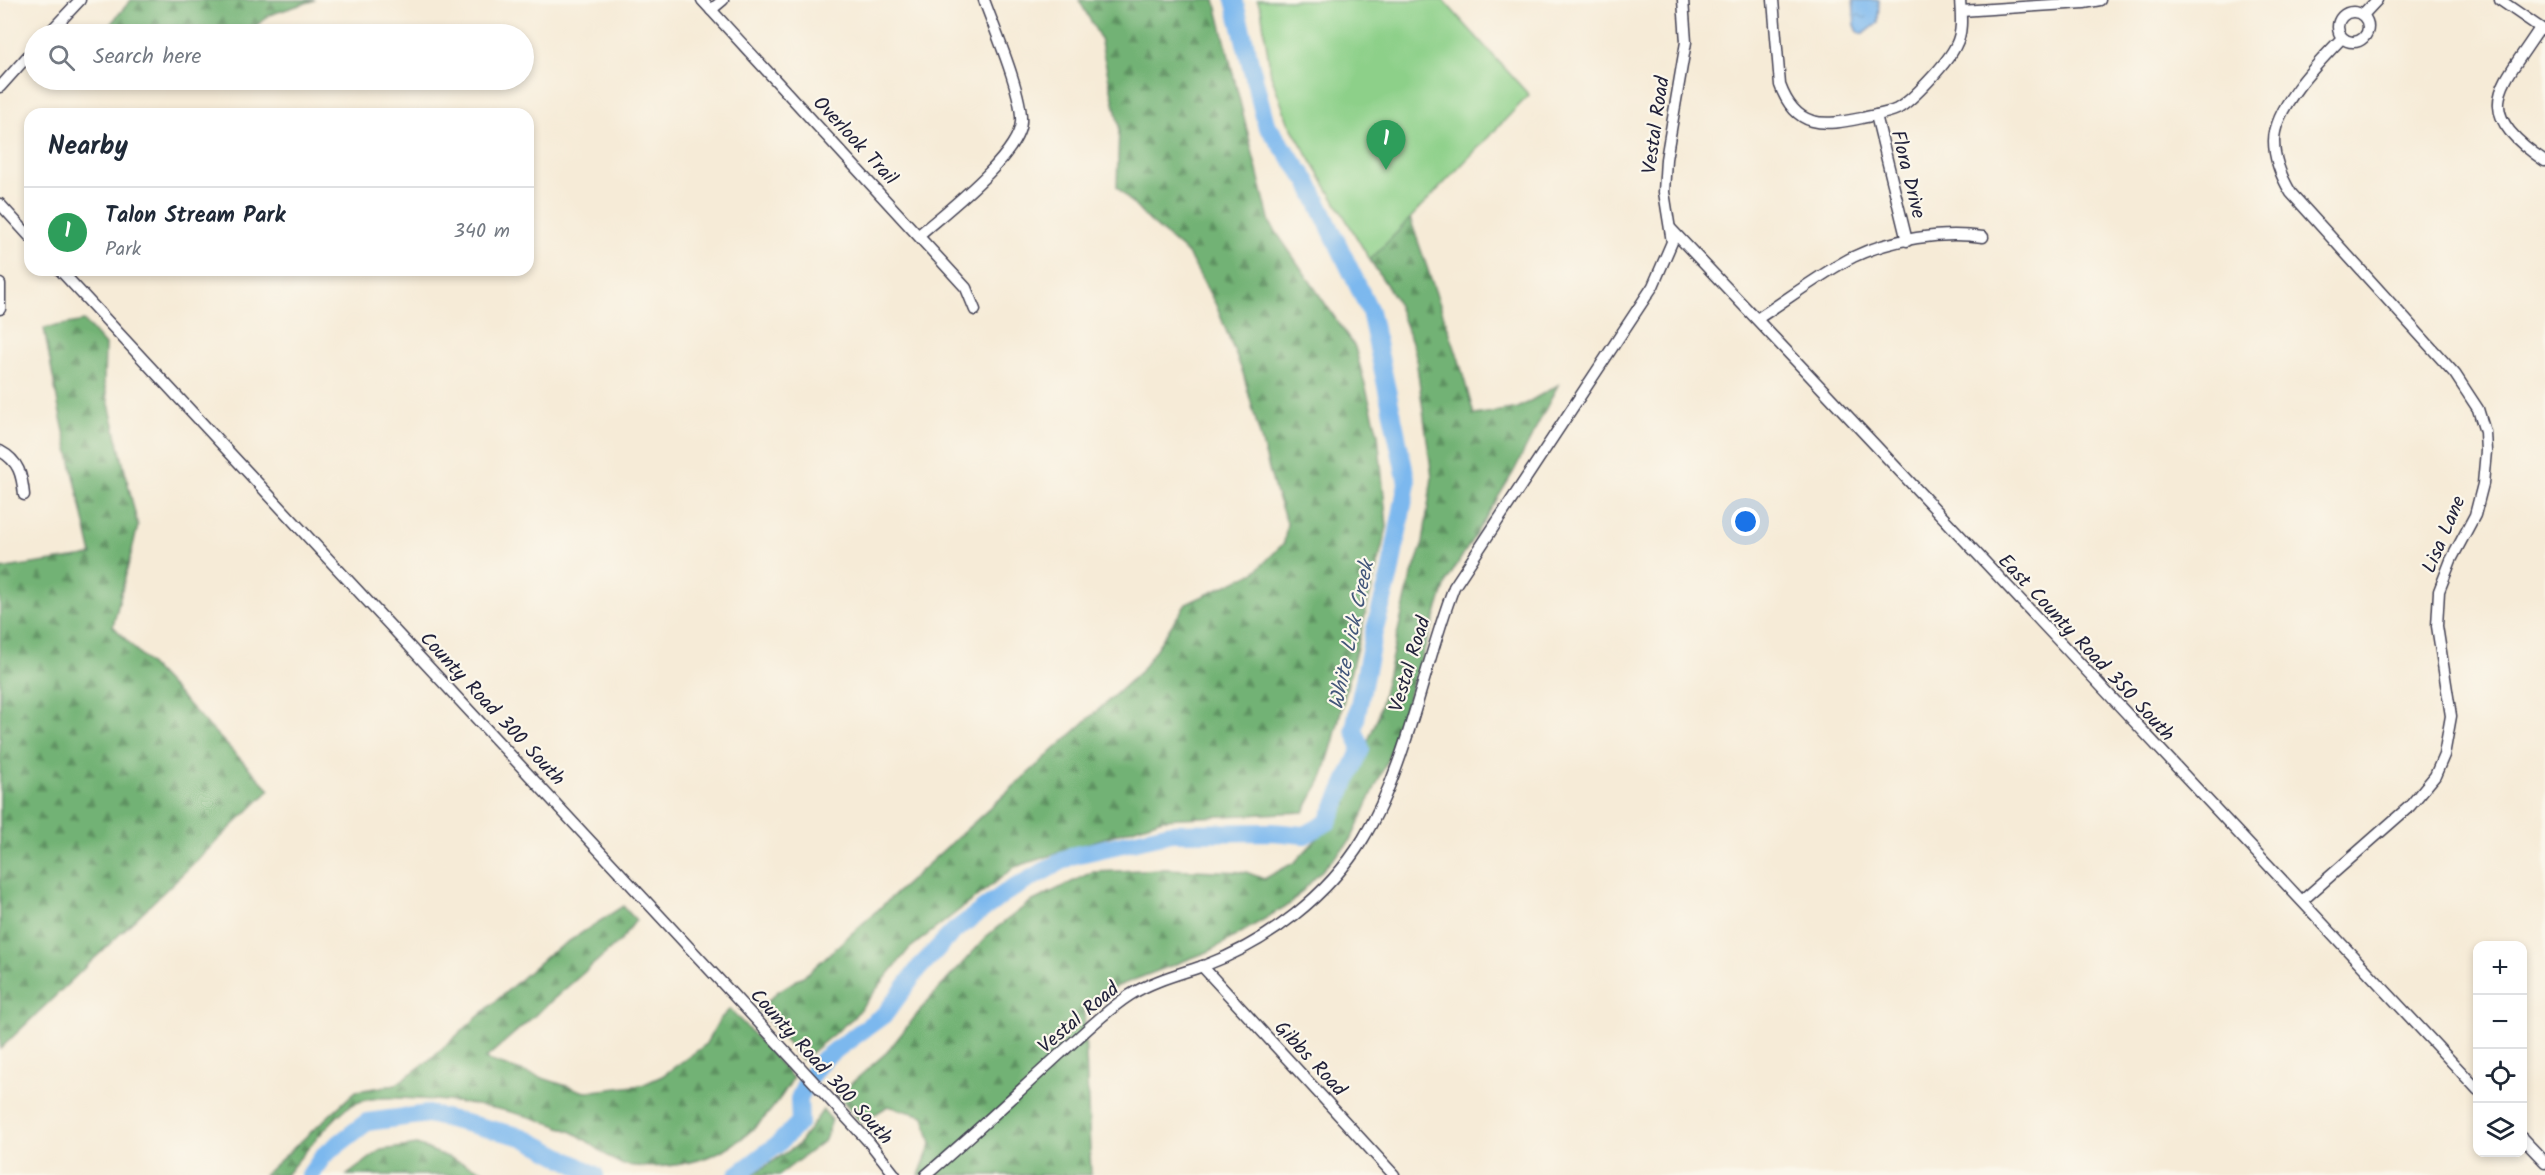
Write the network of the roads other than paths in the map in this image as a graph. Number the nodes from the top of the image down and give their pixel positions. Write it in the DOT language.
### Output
graph roads {
  1 [pos="80,0"];
  2 [pos="702,0"];
  3 [pos="723,0"];
  4 [pos="984,0"];
  5 [pos="1683,0"];
  6 [pos="1773,0"];
  7 [pos="2100,0"];
  8 [pos="2377,0"];
  9 [pos="2500,0"];
  10 [pos="1960,6"];
  11 [pos="711,10"];
  12 [pos="2363,15"];
  13 [pos="57,24"];
  14 [pos="2543,30"];
  15 [pos="2342,39"];
  16 [pos="24,60"];
  17 [pos="0,87"];
  18 [pos="1876,115"];
  19 [pos="2545,161"];
  20 [pos="0,204"];
  21 [pos="1671,229"];
  22 [pos="24,230"];
  23 [pos="919,236"];
  24 [pos="1983,237"];
  25 [pos="1907,241"];
  26 [pos="66,276"];
  27 [pos="0,284"];
  28 [pos="0,309"];
  29 [pos="975,310"];
  30 [pos="1757,319"];
  31 [pos="0,451"];
  32 [pos="24,495"];
  33 [pos="2303,900"];
  34 [pos="1202,966"];
  35 [pos="2473,1085"];
  36 [pos="2527,1142"];
  37 [pos="2545,1162"];
  38 [pos="895,1175"];
  39 [pos="926,1175"];
  40 [pos="1394,1175"];
  1 -- 13 [label="street"];
  2 -- 11 [label="street, Overlook Trail"];
  3 -- 11 [label="street"];
  4 -- 23 [label="street"];
  5 -- 21 [label="street, Vestal Road"];
  6 -- 18 [label="street"];
  7 -- 10 [label="street"];
  8 -- 12 [label="street"];
  9 -- 14 [label="street"];
  10 -- 18 [label="street"];
  11 -- 23 [label="street, Overlook Trail"];
  12 -- 15 [label="street"];
  12 -- 15 [label="street"];
  14 -- 19 [label="street"];
  15 -- 33 [label="street, Lisa Lane"];
  16 -- 17 [label="street"];
  18 -- 25 [label="street, Flora Drive"];
  20 -- 22 [label="street"];
  21 -- 30 [label="street, East County Road 350 South"];
  21 -- 34 [label="street, Vestal Road"];
  23 -- 29 [label="street, Overlook Trail"];
  24 -- 25 [label="street"];
  25 -- 30 [label="street"];
  26 -- 38 [label="street, County Road 300 South"];
  27 -- 28 [label="street"];
  30 -- 33 [label="street, East County Road 350 South"];
  31 -- 32 [label="street"];
  33 -- 35 [label="street, East County Road 350 South"];
  34 -- 39 [label="street, Vestal Road"];
  34 -- 40 [label="street, Gibbs Road"];
  36 -- 37 [label="street"];
}
